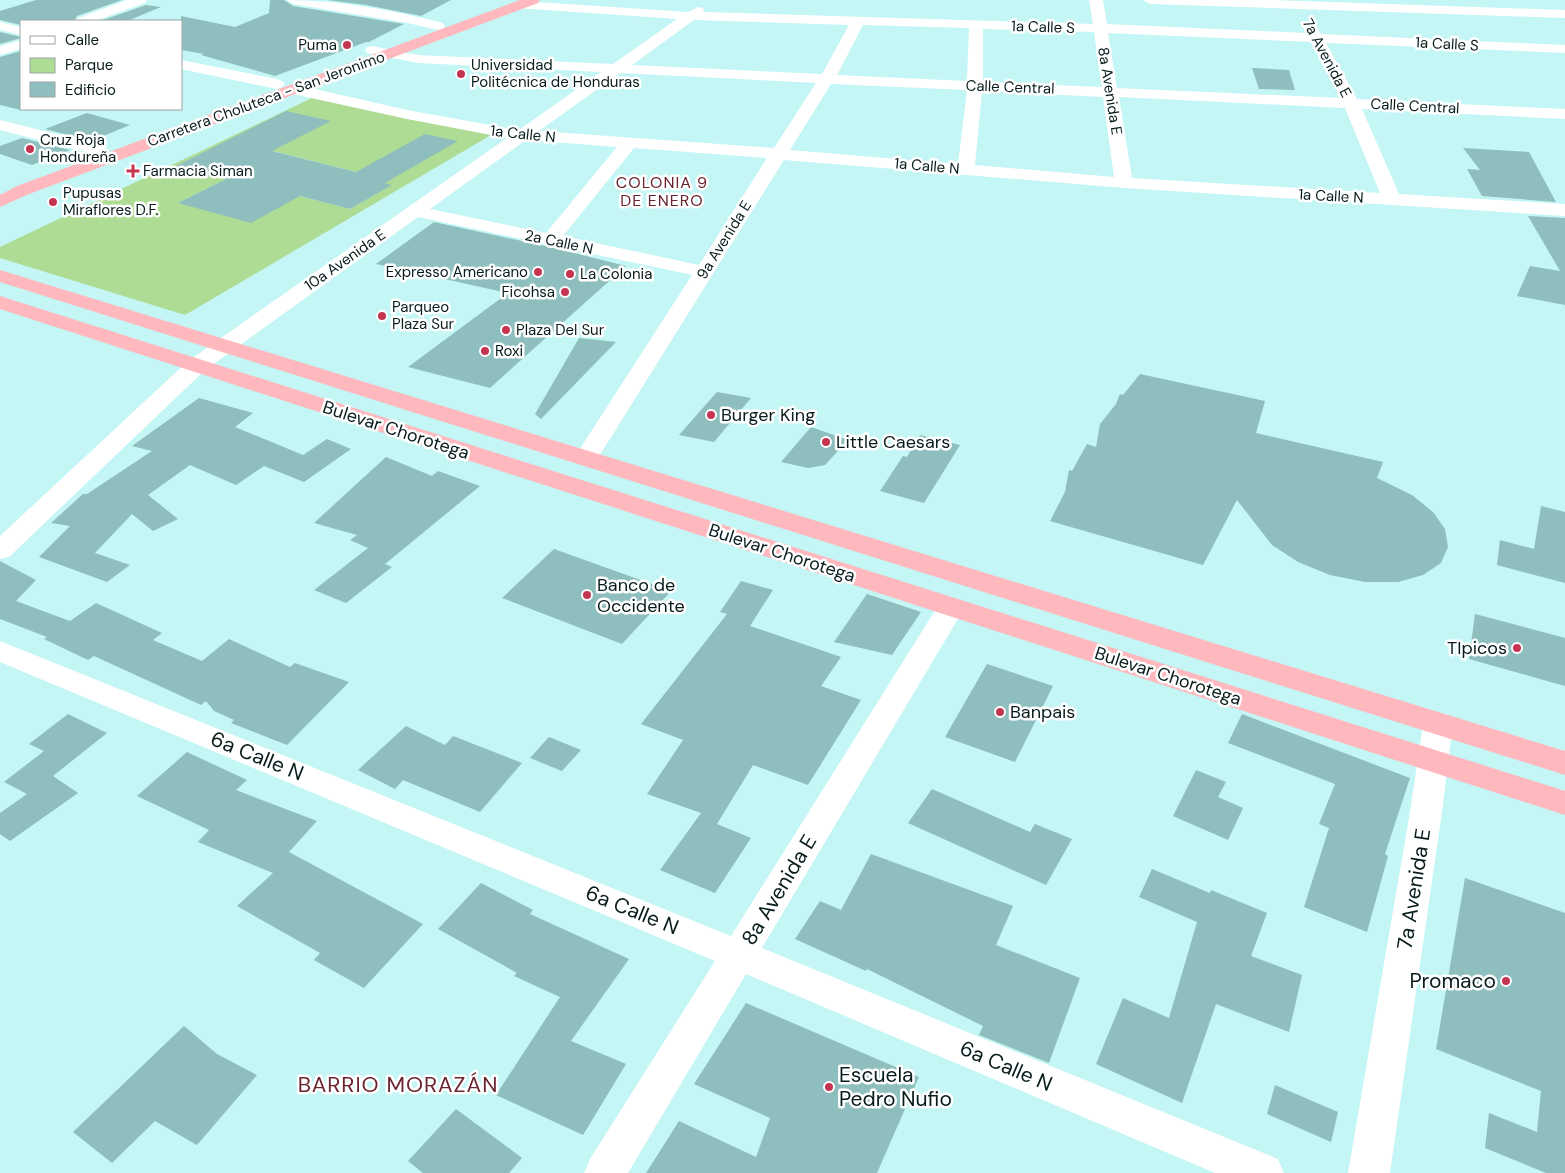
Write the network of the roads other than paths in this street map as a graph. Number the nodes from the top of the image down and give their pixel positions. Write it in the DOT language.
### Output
graph roads {
  1 [pos="140,0"];
  2 [pos="293,0"];
  3 [pos="715,0"];
  4 [pos="1096,0"];
  5 [pos="1150,0"];
  6 [pos="521,2"];
  7 [pos="1298,3"];
  8 [pos="1565,14"];
  9 [pos="691,16"];
  10 [pos="86,20"];
  11 [pos="858,21"];
  12 [pos="976,24"];
  13 [pos="0,26"];
  14 [pos="438,26"];
  15 [pos="1100,28"];
  16 [pos="20,31"];
  17 [pos="1316,38"];
  18 [pos="20,44"];
  19 [pos="1565,49"];
  20 [pos="0,51"];
  21 [pos="379,52"];
  22 [pos="182,64"];
  23 [pos="618,68"];
  24 [pos="827,78"];
  25 [pos="974,85"];
  26 [pos="285,86"];
  27 [pos="1110,91"];
  28 [pos="1351,103"];
  29 [pos="1565,114"];
  30 [pos="0,124"];
  31 [pos="521,135"];
  32 [pos="629,143"];
  33 [pos="98,150"];
  34 [pos="779,154"];
  35 [pos="966,170"];
  36 [pos="1124,183"];
  37 [pos="0,185"];
  38 [pos="1392,200"];
  39 [pos="0,202"];
  40 [pos="1565,210"];
  41 [pos="415,211"];
  42 [pos="550,240"];
  43 [pos="704,272"];
  44 [pos="0,276"];
  45 [pos="0,302"];
  46 [pos="224,345"];
  47 [pos="196,366"];
  48 [pos="586,458"];
  49 [pos="0,550"];
  50 [pos="951,607"];
  51 [pos="0,651"];
  52 [pos="1438,724"];
  53 [pos="1434,760"];
  54 [pos="1565,763"];
  55 [pos="1565,803"];
  56 [pos="740,955"];
  57 [pos="605,1173"];
  58 [pos="1263,1173"];
  59 [pos="1369,1173"];
  1 -- 10 [label="street"];
  2 -- 14 [label="street"];
  3 -- 9 [label="street, 10a Avenida E"];
  4 -- 15 [label="street, 8a Avenida E"];
  5 -- 7 [label="street"];
  6 -- 9 [label="street, 1a Calle S"];
  6 -- 14 [label="highway, Carretera Choluteca - San Jeronimo"];
  6 -- 21 [label="highway, Carretera Choluteca - San Jeronimo"];
  7 -- 8 [label="street"];
  7 -- 17 [label="street, 7a Avenida E"];
  9 -- 11 [label="street, 1a Calle S"];
  9 -- 23 [label="street, 10a Avenida E"];
  11 -- 12 [label="street, 1a Calle S"];
  11 -- 24 [label="street, 9a Avenida E"];
  12 -- 15 [label="street, 1a Calle S"];
  12 -- 25 [label="street"];
  13 -- 16 [label="street"];
  14 -- 21 [label="highway, Carretera Choluteca - San Jeronimo"];
  15 -- 17 [label="street, 1a Calle S"];
  15 -- 27 [label="street, 8a Avenida E"];
  17 -- 19 [label="street, 1a Calle S"];
  17 -- 28 [label="street, 7a Avenida E"];
  18 -- 20 [label="street"];
  21 -- 23 [label="street, Calle Central"];
  21 -- 26 [label="highway, Carretera Choluteca - San Jeronimo"];
  22 -- 26 [label="street, 1a Calle N"];
  23 -- 24 [label="street, Calle Central"];
  23 -- 31 [label="street, 10a Avenida E"];
  24 -- 25 [label="street, Calle Central"];
  24 -- 34 [label="street, 9a Avenida E"];
  25 -- 27 [label="street, Calle Central"];
  25 -- 35 [label="street"];
  26 -- 31 [label="street, 1a Calle N"];
  26 -- 33 [label="highway, Carretera Choluteca - San Jeronimo"];
  26 -- 39 [label="highway, Carretera Choluteca - San Jeronimo"];
  27 -- 28 [label="street, Calle Central"];
  27 -- 36 [label="street, 8a Avenida E"];
  28 -- 29 [label="street, Calle Central"];
  28 -- 38 [label="street, 7a Avenida E"];
  30 -- 33 [label="street"];
  31 -- 32 [label="street, 1a Calle N"];
  31 -- 41 [label="street, 10a Avenida E"];
  32 -- 34 [label="street, 1a Calle N"];
  32 -- 42 [label="street"];
  33 -- 37 [label="highway, Carretera Choluteca - San Jeronimo"];
  34 -- 35 [label="street, 1a Calle N"];
  34 -- 43 [label="street, 9a Avenida E"];
  35 -- 36 [label="street, 1a Calle N"];
  36 -- 38 [label="street, 1a Calle N"];
  38 -- 40 [label="street, 1a Calle N"];
  41 -- 42 [label="street, 2a Calle N"];
  41 -- 46 [label="street, 10a Avenida E"];
  42 -- 43 [label="street, 2a Calle N"];
  43 -- 48 [label="street, 9a Avenida E"];
  44 -- 46 [label="highway, Bulevar Chorotega"];
  45 -- 47 [label="highway, Bulevar Chorotega"];
  46 -- 47 [label="street, 10a Avenida E"];
  46 -- 48 [label="highway, Bulevar Chorotega"];
  47 -- 49 [label="street, 10a Avenida E"];
  47 -- 50 [label="highway, Bulevar Chorotega"];
  48 -- 52 [label="highway, Bulevar Chorotega"];
  50 -- 53 [label="highway, Bulevar Chorotega"];
  50 -- 56 [label="street, 8a Avenida E"];
  51 -- 56 [label="street, 6a Calle N"];
  52 -- 53 [label="street, 7a Avenida E"];
  52 -- 54 [label="highway, Bulevar Chorotega"];
  53 -- 55 [label="highway, Bulevar Chorotega"];
  53 -- 59 [label="street, 7a Avenida E"];
  56 -- 57 [label="street, 8a Avenida E"];
  56 -- 58 [label="street, 6a Calle N"];
}
